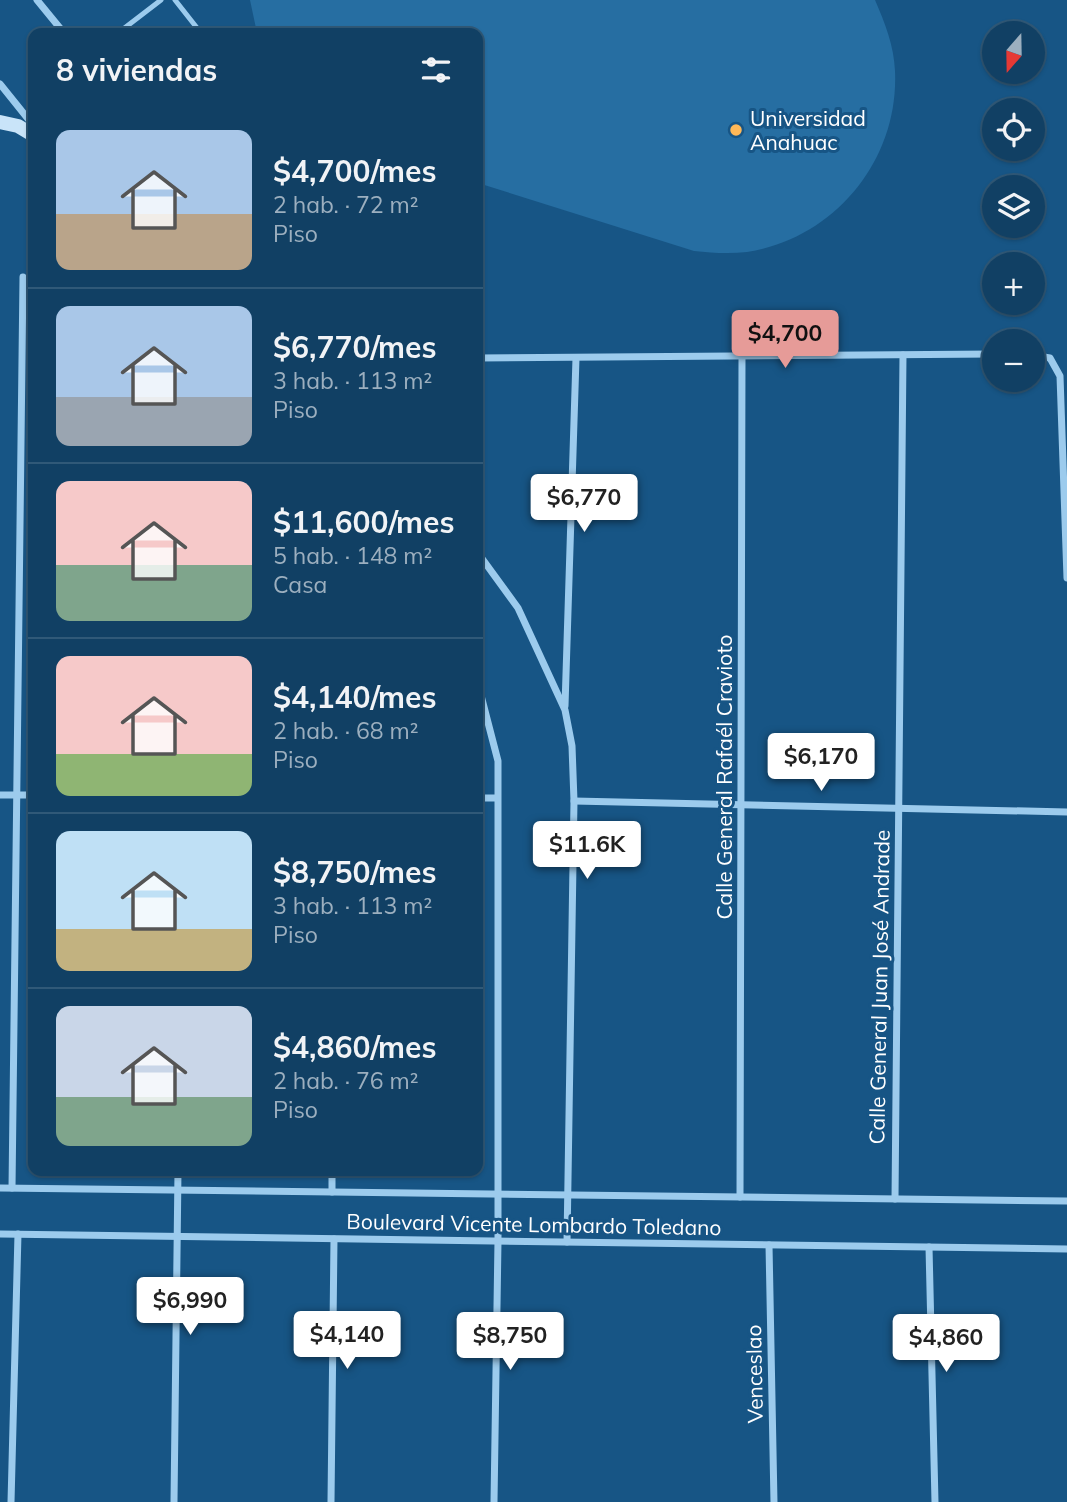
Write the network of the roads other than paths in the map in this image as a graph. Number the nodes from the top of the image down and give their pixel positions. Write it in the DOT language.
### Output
graph roads {
  1 [pos="37,0"];
  2 [pos="161,0"];
  3 [pos="175,0"];
  4 [pos="60,28"];
  5 [pos="125,28"];
  6 [pos="197,28"];
  7 [pos="0,84"];
  8 [pos="28,119"];
  9 [pos="0,122"];
  10 [pos="28,132"];
  11 [pos="23,278"];
  12 [pos="982,354"];
  13 [pos="903,355"];
  14 [pos="742,356"];
  15 [pos="483,358"];
  16 [pos="576,358"];
  17 [pos="1045,358"];
  18 [pos="483,560"];
  19 [pos="1067,578"];
  20 [pos="483,703"];
  21 [pos="565,710"];
  22 [pos="0,795"];
  23 [pos="17,795"];
  24 [pos="28,795"];
  25 [pos="483,798"];
  26 [pos="497,798"];
  27 [pos="574,801"];
  28 [pos="741,805"];
  29 [pos="898,808"];
  30 [pos="1067,812"];
  31 [pos="177,1176"];
  32 [pos="332,1176"];
  33 [pos="0,1188"];
  34 [pos="12,1188"];
  35 [pos="177,1190"];
  36 [pos="332,1192"];
  37 [pos="497,1194"];
  38 [pos="567,1195"];
  39 [pos="740,1197"];
  40 [pos="895,1199"];
  41 [pos="1067,1201"];
  42 [pos="0,1234"];
  43 [pos="18,1234"];
  44 [pos="177,1236"];
  45 [pos="334,1239"];
  46 [pos="498,1241"];
  47 [pos="567,1242"];
  48 [pos="769,1245"];
  49 [pos="929,1247"];
  50 [pos="1067,1249"];
  51 [pos="11,1502"];
  52 [pos="174,1502"];
  53 [pos="331,1502"];
  54 [pos="494,1502"];
  55 [pos="774,1502"];
  56 [pos="935,1502"];
  1 -- 4 [label="street"];
  2 -- 5 [label="lane"];
  3 -- 6 [label="lane"];
  7 -- 8 [label="street"];
  9 -- 10 [label="street"];
  11 -- 23 [label="street"];
  12 -- 13 [label="street"];
  13 -- 14 [label="street"];
  13 -- 29 [label="street, Calle General Juan José Andrade"];
  14 -- 16 [label="street"];
  14 -- 28 [label="street, Calle General Rafaél Cravioto"];
  15 -- 16 [label="street"];
  16 -- 21 [label="street"];
  17 -- 19 [label="street"];
  18 -- 21 [label="street"];
  20 -- 26 [label="street"];
  21 -- 27 [label="street"];
  22 -- 23 [label="street"];
  23 -- 24 [label="street"];
  23 -- 34 [label="street"];
  25 -- 26 [label="street"];
  26 -- 37 [label="street"];
  27 -- 28 [label="street"];
  27 -- 38 [label="street"];
  28 -- 29 [label="street"];
  28 -- 39 [label="street, Calle General Rafaél Cravioto"];
  29 -- 30 [label="street"];
  29 -- 40 [label="street, Calle General Juan José Andrade"];
  31 -- 35 [label="street"];
  32 -- 36 [label="street"];
  33 -- 34 [label="street, Boulevard Vicente Lombardo Toledano"];
  34 -- 35 [label="street, Boulevard Vicente Lombardo Toledano"];
  35 -- 36 [label="street, Boulevard Vicente Lombardo Toledano"];
  35 -- 44 [label="street"];
  36 -- 37 [label="street, Boulevard Vicente Lombardo Toledano"];
  37 -- 38 [label="street, Boulevard Vicente Lombardo Toledano"];
  37 -- 46 [label="street"];
  38 -- 39 [label="street, Boulevard Vicente Lombardo Toledano"];
  38 -- 47 [label="street"];
  39 -- 40 [label="street, Boulevard Vicente Lombardo Toledano"];
  40 -- 41 [label="street, Boulevard Vicente Lombardo Toledano"];
  42 -- 43 [label="street, Boulevard Vicente Lombardo Toledano"];
  43 -- 44 [label="street, Boulevard Vicente Lombardo Toledano"];
  43 -- 51 [label="street"];
  44 -- 45 [label="street, Boulevard Vicente Lombardo Toledano"];
  44 -- 52 [label="street"];
  45 -- 46 [label="street, Boulevard Vicente Lombardo Toledano"];
  45 -- 53 [label="street"];
  46 -- 47 [label="street, Boulevard Vicente Lombardo Toledano"];
  46 -- 54 [label="street"];
  47 -- 48 [label="street, Boulevard Vicente Lombardo Toledano"];
  48 -- 49 [label="street, Boulevard Vicente Lombardo Toledano"];
  48 -- 55 [label="street, Venceslao"];
  49 -- 50 [label="street, Boulevard Vicente Lombardo Toledano"];
  49 -- 56 [label="street"];
}
